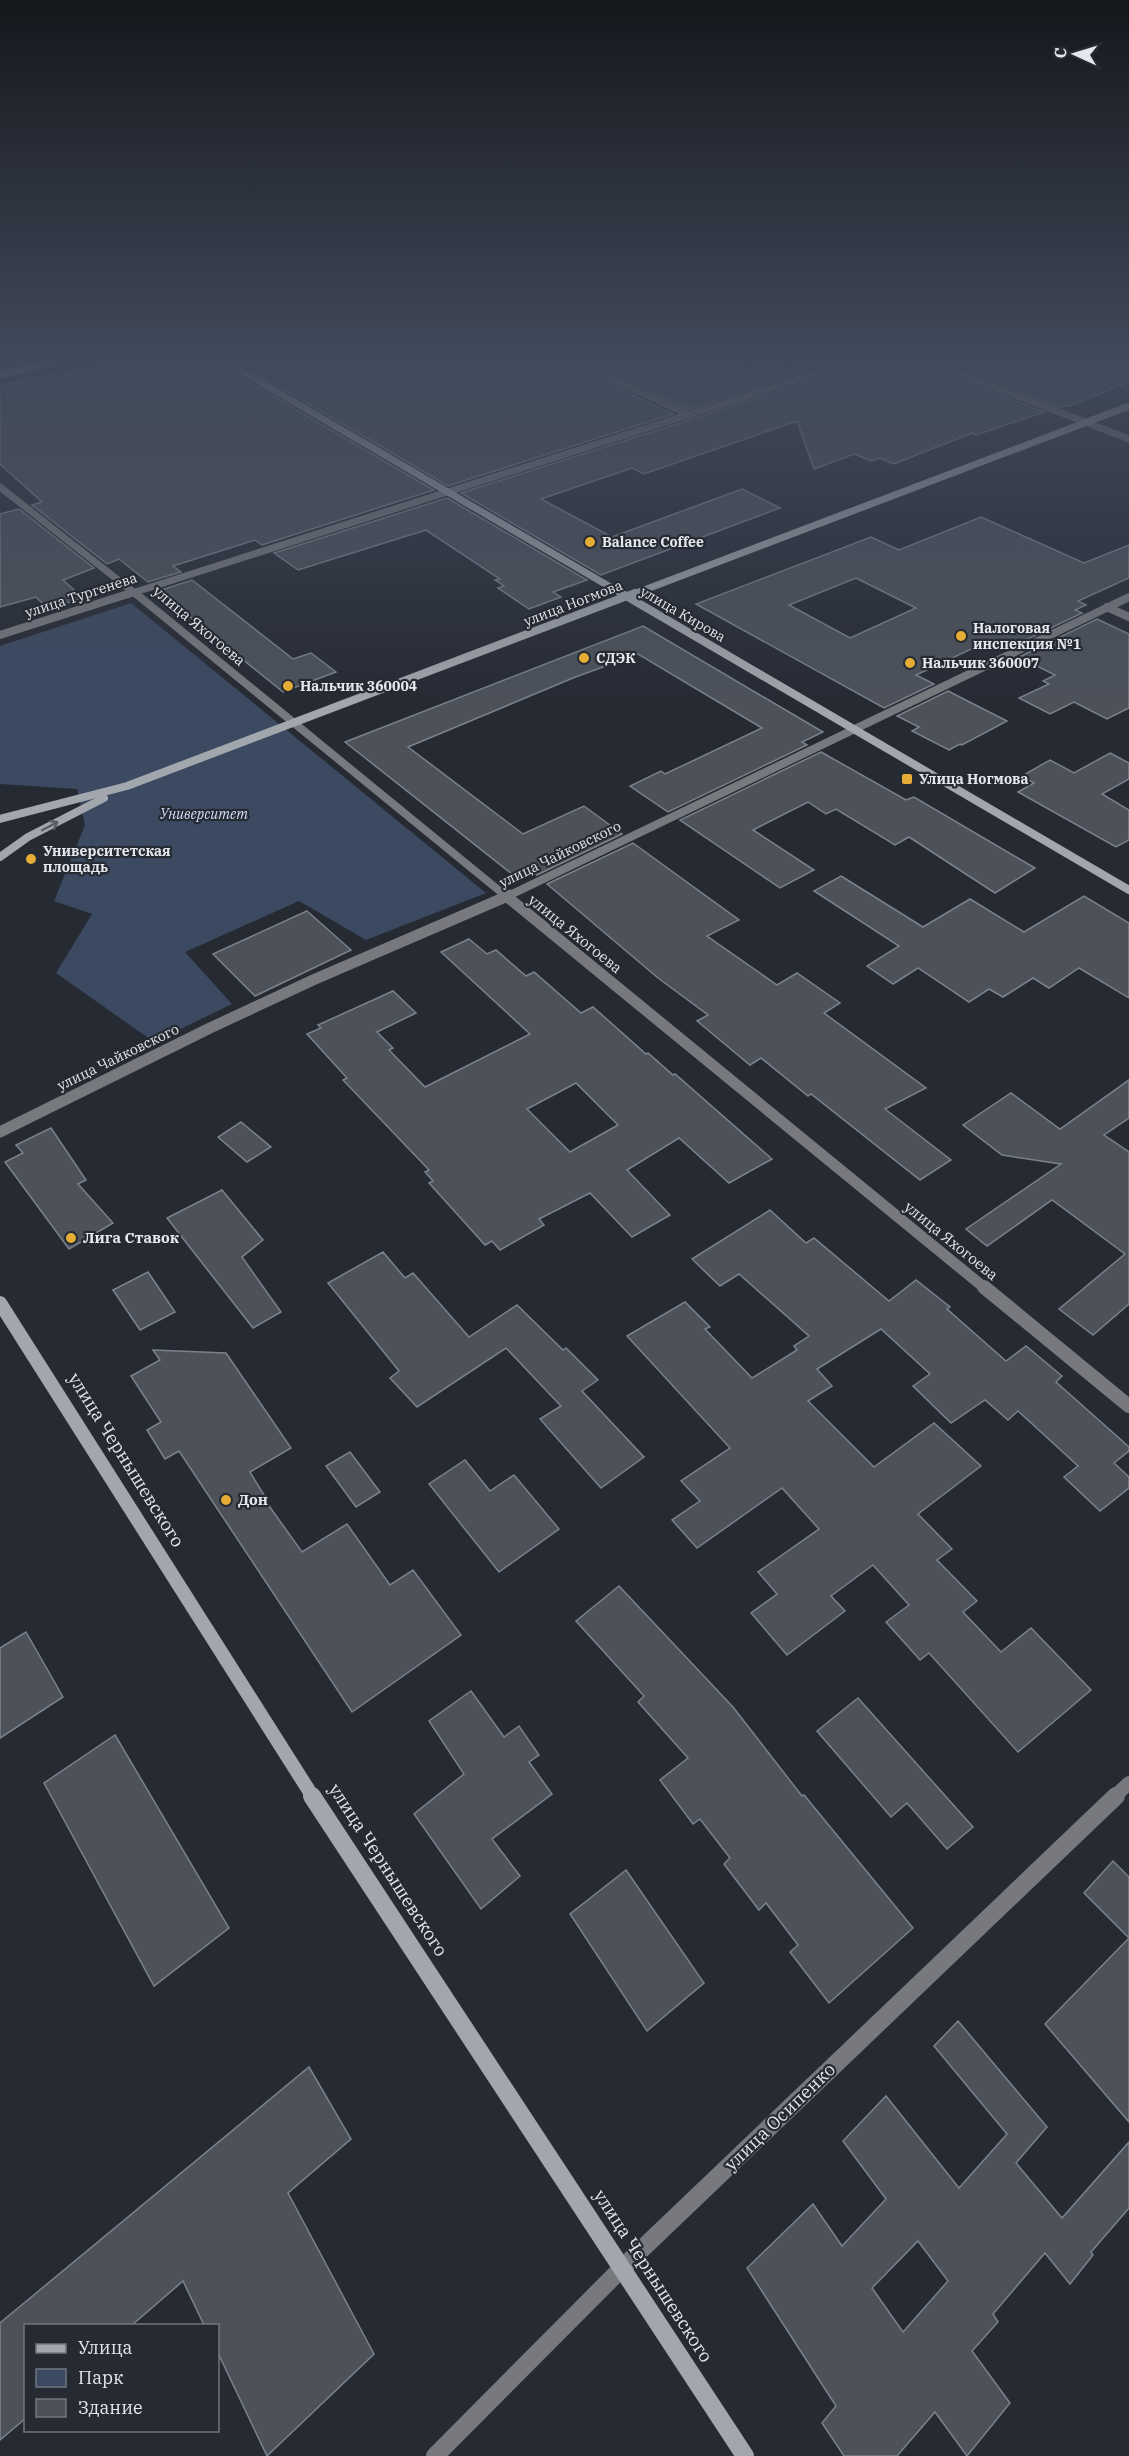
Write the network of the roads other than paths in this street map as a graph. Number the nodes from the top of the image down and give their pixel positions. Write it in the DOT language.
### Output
graph roads {
  1 [pos="423,476"];
  2 [pos="503,476"];
  3 [pos="945,476"];
  4 [pos="0,487"];
  5 [pos="452,492"];
  6 [pos="134,592"];
  7 [pos="627,597"];
  8 [pos="1129,597"];
  9 [pos="1107,607"];
  10 [pos="1129,617"];
  11 [pos="0,635"];
  12 [pos="293,724"];
  13 [pos="854,729"];
  14 [pos="127,786"];
  15 [pos="0,819"];
  16 [pos="0,856"];
  17 [pos="1129,890"];
  18 [pos="506,897"];
  19 [pos="0,1132"];
  20 [pos="0,1303"];
  21 [pos="1129,1406"];
  22 [pos="1129,1783"];
  23 [pos="621,2269"];
  24 [pos="435,2456"];
  25 [pos="745,2456"];
  1 -- 5 [label="street, улица Кирова"];
  2 -- 5 [label="street, улица Тургенева"];
  3 -- 7 [label="street, улица Ногмова"];
  4 -- 6 [label="street, улица Яхогоева"];
  5 -- 6 [label="street, улица Тургенева"];
  5 -- 7 [label="street, улица Кирова"];
  6 -- 11 [label="street, улица Тургенева"];
  6 -- 12 [label="street, улица Яхогоева"];
  7 -- 12 [label="street, улица Ногмова"];
  7 -- 13 [label="street, улица Кирова"];
  8 -- 9 [label="street, улица Чайковского"];
  9 -- 10 [label="street"];
  9 -- 13 [label="street, улица Чайковского"];
  12 -- 14 [label="street, улица Ногмова"];
  12 -- 18 [label="street, улица Яхогоева"];
  13 -- 17 [label="street, улица Кирова"];
  13 -- 18 [label="street, улица Чайковского"];
  14 -- 15 [label="street"];
  16 -- 14 [label="street, one-way"];
  18 -- 19 [label="street, улица Чайковского"];
  18 -- 21 [label="street, улица Яхогоева"];
  20 -- 23 [label="street, улица Чернышевского"];
  22 -- 23 [label="street, улица Осипенко"];
  23 -- 24 [label="street, улица Осипенко"];
  23 -- 25 [label="street, улица Чернышевского"];
}
